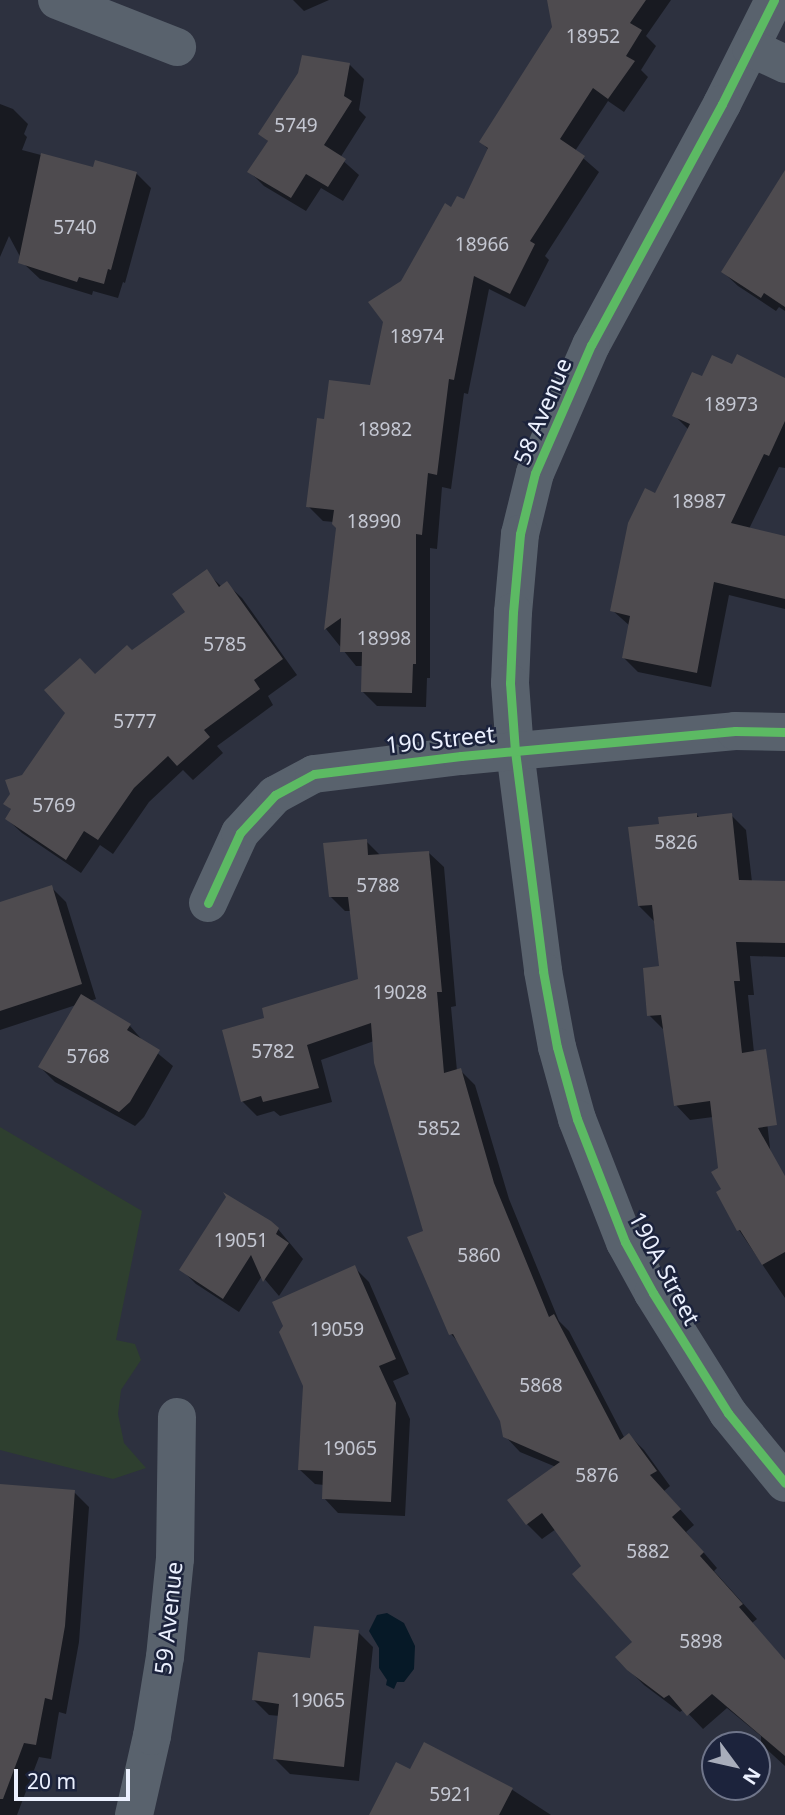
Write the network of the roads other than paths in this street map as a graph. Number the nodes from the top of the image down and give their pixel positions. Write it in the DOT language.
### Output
graph roads {
  1 [pos="57,0"];
  2 [pos="774,0"];
  3 [pos="177,47"];
  4 [pos="751,48"];
  5 [pos="785,64"];
  6 [pos="785,732"];
  7 [pos="515,751"];
  8 [pos="208,903"];
  9 [pos="557,1047"];
  10 [pos="177,1417"];
  11 [pos="785,1483"];
  12 [pos="134,1815"];
  1 -- 3 [label="street"];
  2 -- 4 [label="street, 58 Avenue"];
  4 -- 5 [label="street"];
  4 -- 7 [label="street, 58 Avenue"];
  6 -- 7 [label="street, 190 Street"];
  7 -- 8 [label="street, 190 Street"];
  7 -- 9 [label="street, 58 Avenue"];
  9 -- 11 [label="street, 190A Street"];
  10 -- 12 [label="street, 59 Avenue"];
}
